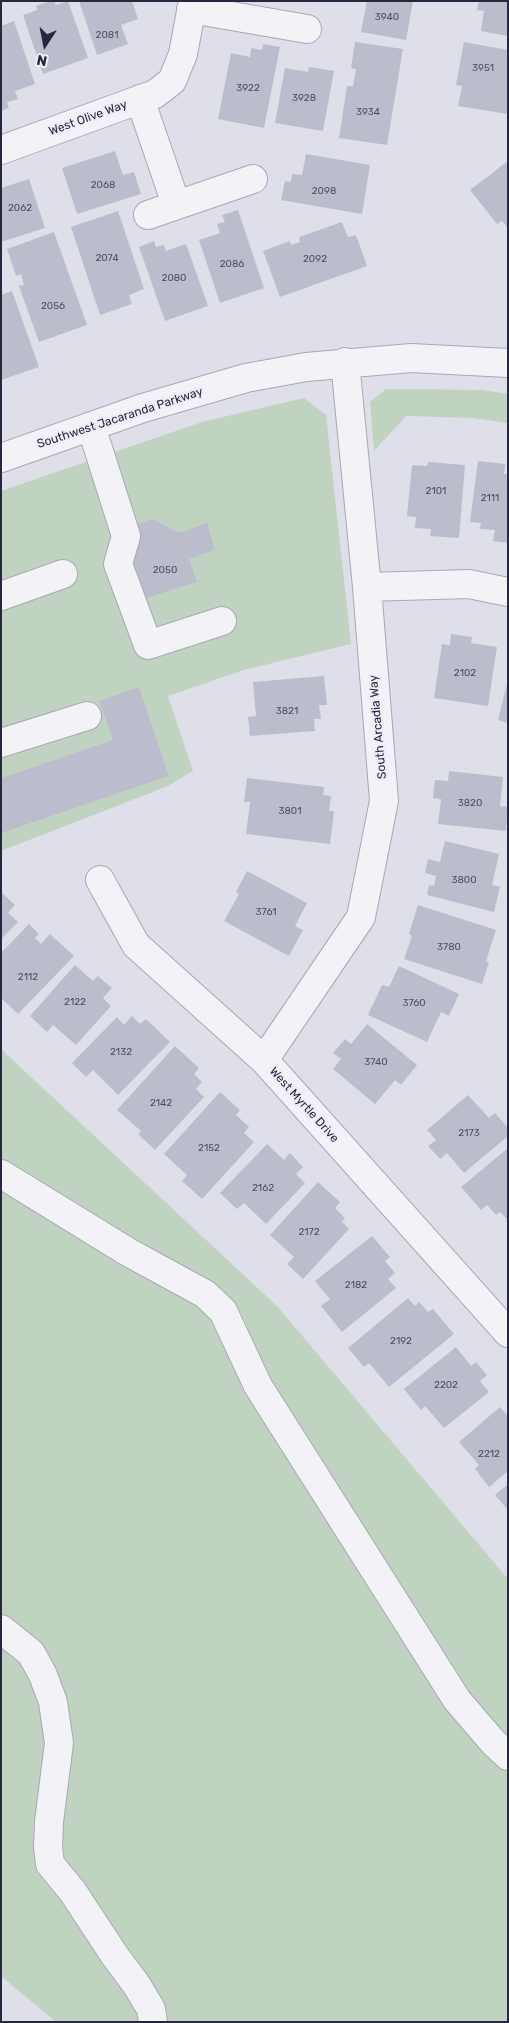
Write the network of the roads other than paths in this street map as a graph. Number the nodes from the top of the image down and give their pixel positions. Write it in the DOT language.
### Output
graph roads {
  1 [pos="192,5"];
  2 [pos="307,29"];
  3 [pos="140,99"];
  4 [pos="1,150"];
  5 [pos="253,179"];
  6 [pos="176,204"];
  7 [pos="148,215"];
  8 [pos="345,362"];
  9 [pos="508,363"];
  10 [pos="91,426"];
  11 [pos="1,458"];
  12 [pos="63,574"];
  13 [pos="367,587"];
  14 [pos="508,592"];
  15 [pos="1,596"];
  16 [pos="222,621"];
  17 [pos="87,716"];
  18 [pos="1,743"];
  19 [pos="100,880"];
  20 [pos="264,1060"];
  21 [pos="1,1174"];
  22 [pos="508,1333"];
  23 [pos="1,1629"];
  24 [pos="508,1756"];
  25 [pos="153,2022"];
  1 -- 2 [label="street"];
  1 -- 3 [label="street, West Olive Way"];
  3 -- 4 [label="street, West Olive Way"];
  3 -- 6 [label="street"];
  5 -- 6 [label="street"];
  6 -- 7 [label="street"];
  8 -- 9 [label="street, Southwest Jacaranda Parkway"];
  8 -- 10 [label="street, Southwest Jacaranda Parkway"];
  8 -- 13 [label="street, South Arcadia Way"];
  10 -- 11 [label="street, Southwest Jacaranda Parkway"];
  10 -- 16 [label="street"];
  12 -- 15 [label="street"];
  13 -- 14 [label="street"];
  13 -- 20 [label="street, South Arcadia Way"];
  17 -- 18 [label="street"];
  19 -- 20 [label="street, West Myrtle Drive"];
  20 -- 22 [label="street, West Myrtle Drive"];
  21 -- 24 [label="street"];
  23 -- 25 [label="street"];
}
